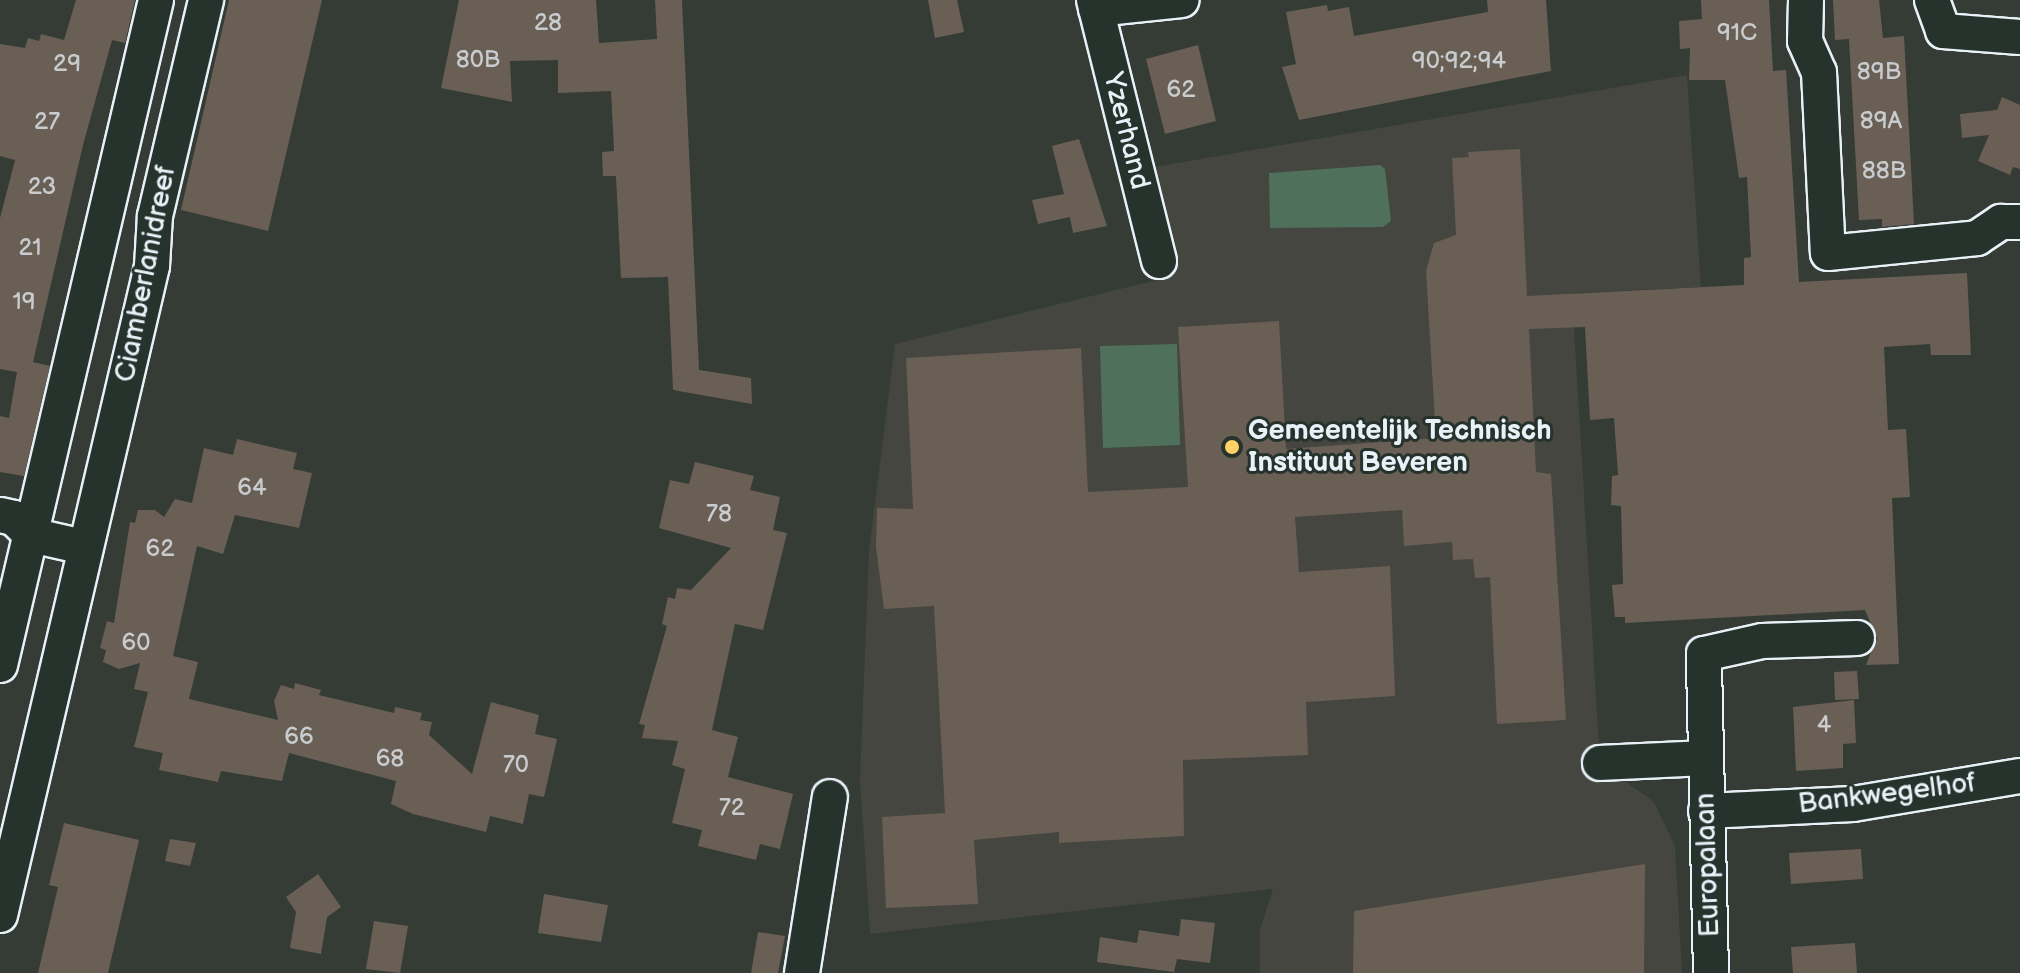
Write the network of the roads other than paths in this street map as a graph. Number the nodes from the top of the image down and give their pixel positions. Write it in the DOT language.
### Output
graph roads {
  1 [pos="156,0"];
  2 [pos="206,0"];
  3 [pos="1182,0"];
  4 [pos="1806,0"];
  5 [pos="1932,0"];
  6 [pos="1095,5"];
  7 [pos="2020,37"];
  8 [pos="2020,222"];
  9 [pos="1159,261"];
  10 [pos="0,515"];
  11 [pos="31,535"];
  12 [pos="84,547"];
  13 [pos="1857,638"];
  14 [pos="0,665"];
  15 [pos="1705,758"];
  16 [pos="1600,763"];
  17 [pos="2020,776"];
  18 [pos="830,797"];
  19 [pos="1706,811"];
  20 [pos="0,915"];
  21 [pos="802,973"];
  22 [pos="1711,973"];
  1 -- 11 [label="street, Ciamberlanidreef"];
  2 -- 12 [label="street, Ciamberlanidreef"];
  3 -- 6 [label="street"];
  4 -- 8 [label="street"];
  5 -- 7 [label="street"];
  6 -- 9 [label="street, Yzerhand"];
  10 -- 11 [label="street"];
  11 -- 12 [label="street"];
  11 -- 14 [label="street, Ciamberlanidreef"];
  12 -- 20 [label="street, Ciamberlanidreef"];
  13 -- 15 [label="street, Europalaan"];
  15 -- 16 [label="street, Europalaan"];
  15 -- 19 [label="street, Europalaan"];
  17 -- 19 [label="street, Bankwegelhof"];
  18 -- 21 [label="street"];
  19 -- 22 [label="street, Europalaan"];
}
